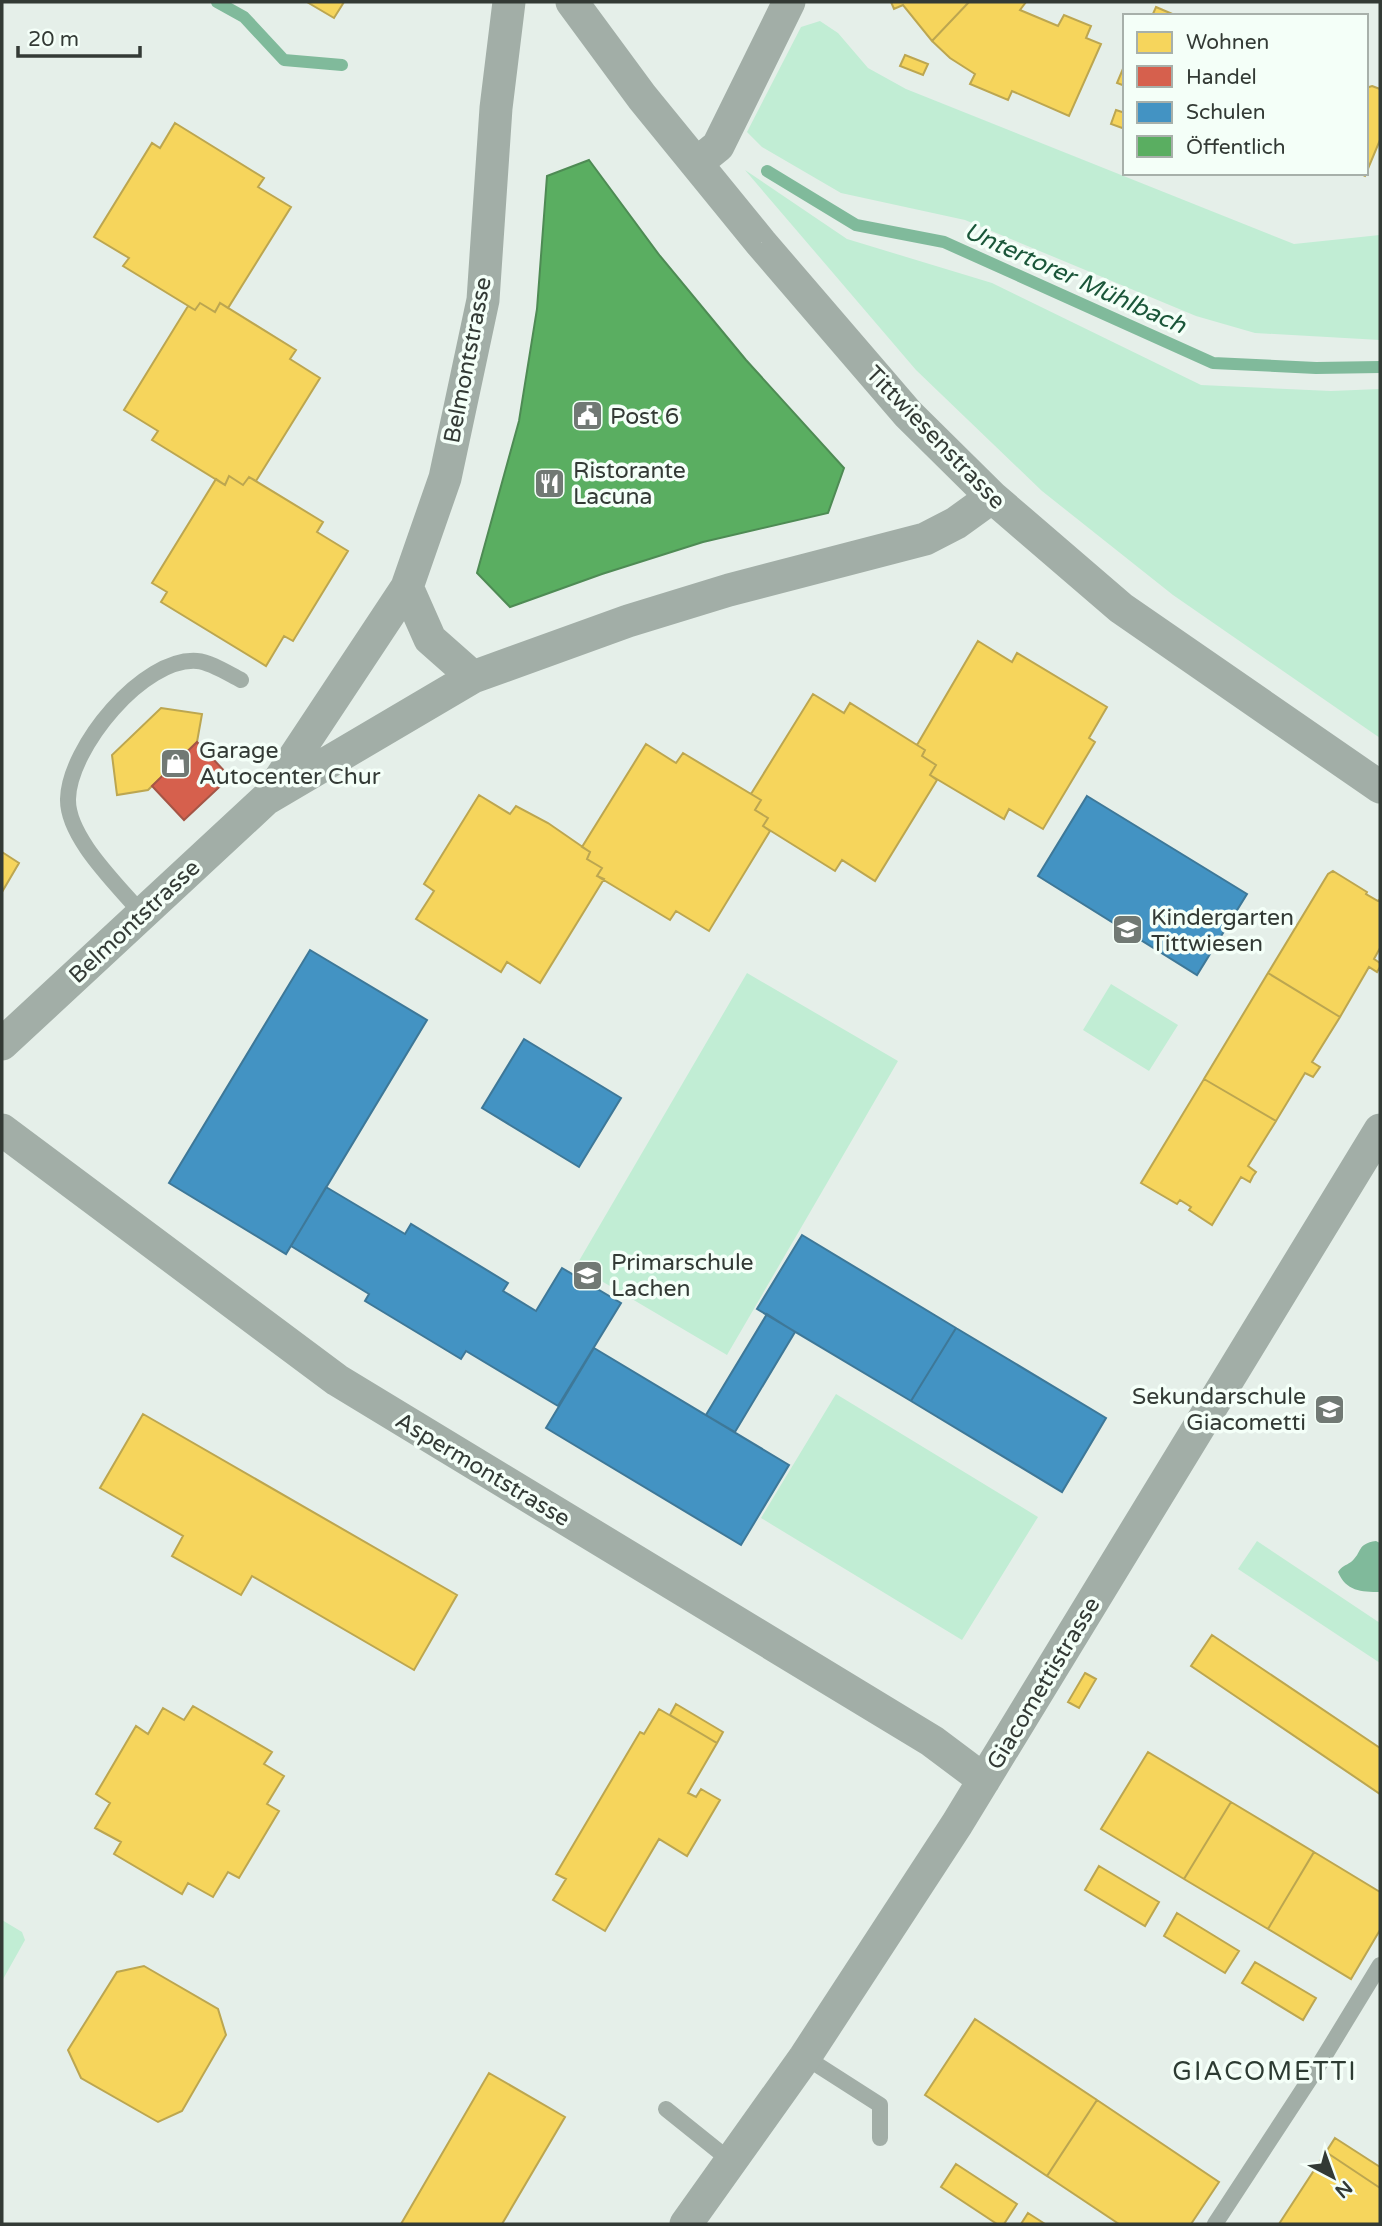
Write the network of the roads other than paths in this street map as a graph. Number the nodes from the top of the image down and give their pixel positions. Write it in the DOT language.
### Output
graph roads {
  1 [pos="509,2"];
  2 [pos="572,2"];
  3 [pos="789,2"];
  4 [pos="697,163"];
  5 [pos="992,497"];
  6 [pos="407,587"];
  7 [pos="474,677"];
  8 [pos="241,680"];
  9 [pos="1380,788"];
  10 [pos="266,799"];
  11 [pos="142,914"];
  12 [pos="2,1044"];
  13 [pos="2,1130"];
  14 [pos="1380,1130"];
  15 [pos="985,1780"];
  16 [pos="1380,1965"];
  17 [pos="804,2057"];
  18 [pos="666,2109"];
  19 [pos="880,2138"];
  20 [pos="732,2162"];
  21 [pos="686,2224"];
  22 [pos="1215,2224"];
  1 -- 6 [label="street, Belmontstrasse"];
  2 -- 4 [label="street, Tittwiesenstrasse"];
  3 -- 4 [label="street"];
  4 -- 5 [label="street, Tittwiesenstrasse"];
  5 -- 7 [label="street, Belmontstrasse"];
  5 -- 9 [label="street, Tittwiesenstrasse"];
  6 -- 7 [label="street"];
  6 -- 10 [label="street, Belmontstrasse"];
  7 -- 10 [label="street, Belmontstrasse"];
  8 -- 11 [label="lane"];
  10 -- 11 [label="street, Belmontstrasse"];
  11 -- 12 [label="street, Belmontstrasse"];
  13 -- 15 [label="street, Aspermontstrasse"];
  14 -- 15 [label="street, Giacomettistrasse"];
  15 -- 17 [label="street, Giacomettistrasse"];
  16 -- 22 [label="lane"];
  17 -- 19 [label="lane"];
  17 -- 20 [label="street, Giacomettistrasse"];
  18 -- 20 [label="lane"];
  20 -- 21 [label="street, Giacomettistrasse"];
}
